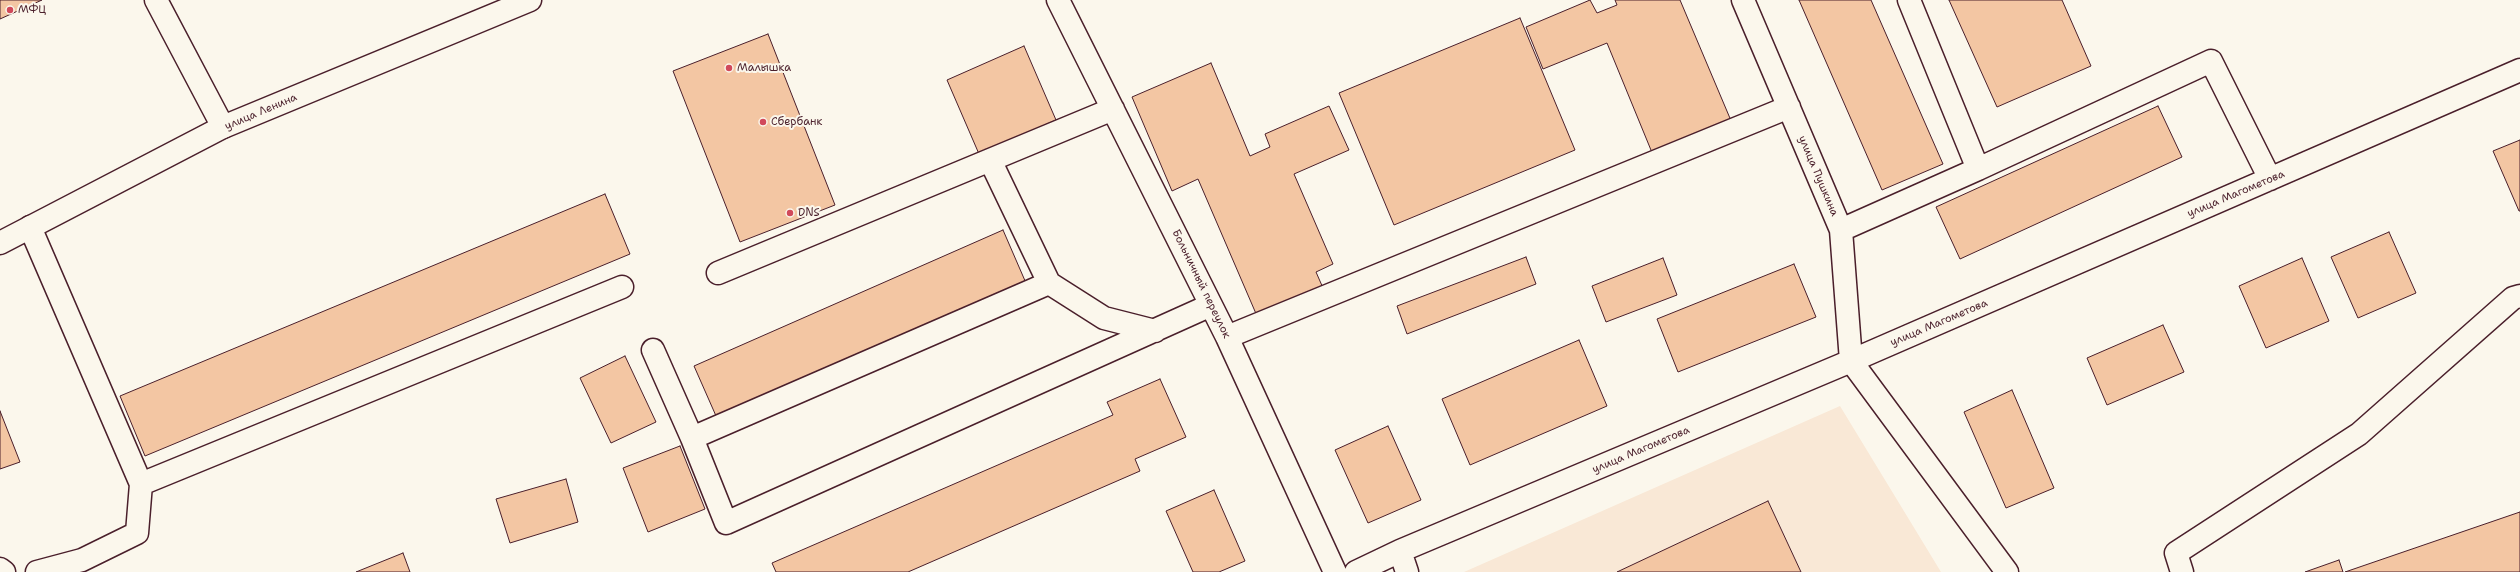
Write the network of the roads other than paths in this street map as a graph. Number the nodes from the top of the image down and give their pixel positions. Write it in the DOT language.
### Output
graph roads {
  1 [pos="156,0"];
  2 [pos="530,0"];
  3 [pos="1058,0"];
  4 [pos="1744,0"];
  5 [pos="1909,0"];
  6 [pos="2520,70"];
  7 [pos="1789,107"];
  8 [pos="1113,109"];
  9 [pos="223,127"];
  10 [pos="990,160"];
  11 [pos="1978,169"];
  12 [pos="2270,180"];
  13 [pos="30,227"];
  14 [pos="1841,230"];
  15 [pos="0,243"];
  16 [pos="718,273"];
  17 [pos="1049,283"];
  18 [pos="622,287"];
  19 [pos="2520,296"];
  20 [pos="1211,306"];
  21 [pos="1154,331"];
  22 [pos="1227,337"];
  23 [pos="653,350"];
  24 [pos="1851,361"];
  25 [pos="692,438"];
  26 [pos="141,484"];
  27 [pos="1400,551"];
  28 [pos="0,570"];
  29 [pos="4,572"];
  30 [pos="37,572"];
  31 [pos="1335,572"];
  32 [pos="1356,572"];
  33 [pos="1407,572"];
  34 [pos="2007,572"];
  35 [pos="2182,572"];
  1 -- 9 [label="street"];
  2 -- 9 [label="street, улица Ленина"];
  3 -- 8 [label="street, Больничный переулок"];
  4 -- 7 [label="street, улица Пушкина"];
  5 -- 11 [label="street"];
  6 -- 12 [label="street, улица Магометова"];
  7 -- 14 [label="street, улица Пушкина"];
  7 -- 22 [label="street"];
  8 -- 10 [label="street"];
  8 -- 20 [label="street, Больничный переулок"];
  9 -- 13 [label="street, улица Ленина"];
  10 -- 16 [label="street"];
  10 -- 17 [label="street"];
  11 -- 12 [label="street"];
  11 -- 14 [label="street"];
  12 -- 24 [label="street, улица Магометова"];
  13 -- 15 [label="street, улица Ленина"];
  13 -- 26 [label="street"];
  14 -- 24 [label="street, улица Пушкина"];
  17 -- 21 [label="street"];
  17 -- 25 [label="street"];
  18 -- 26 [label="street"];
  19 -- 35 [label="street"];
  20 -- 21 [label="street"];
  20 -- 22 [label="street, Больничный переулок"];
  21 -- 25 [label="street"];
  22 -- 31 [label="street, Больничный переулок"];
  23 -- 25 [label="street"];
  24 -- 27 [label="street, улица Магометова"];
  24 -- 34 [label="street"];
  26 -- 30 [label="street"];
  27 -- 32 [label="street, улица Магометова"];
  27 -- 33 [label="street"];
  28 -- 29 [label="street"];
}
